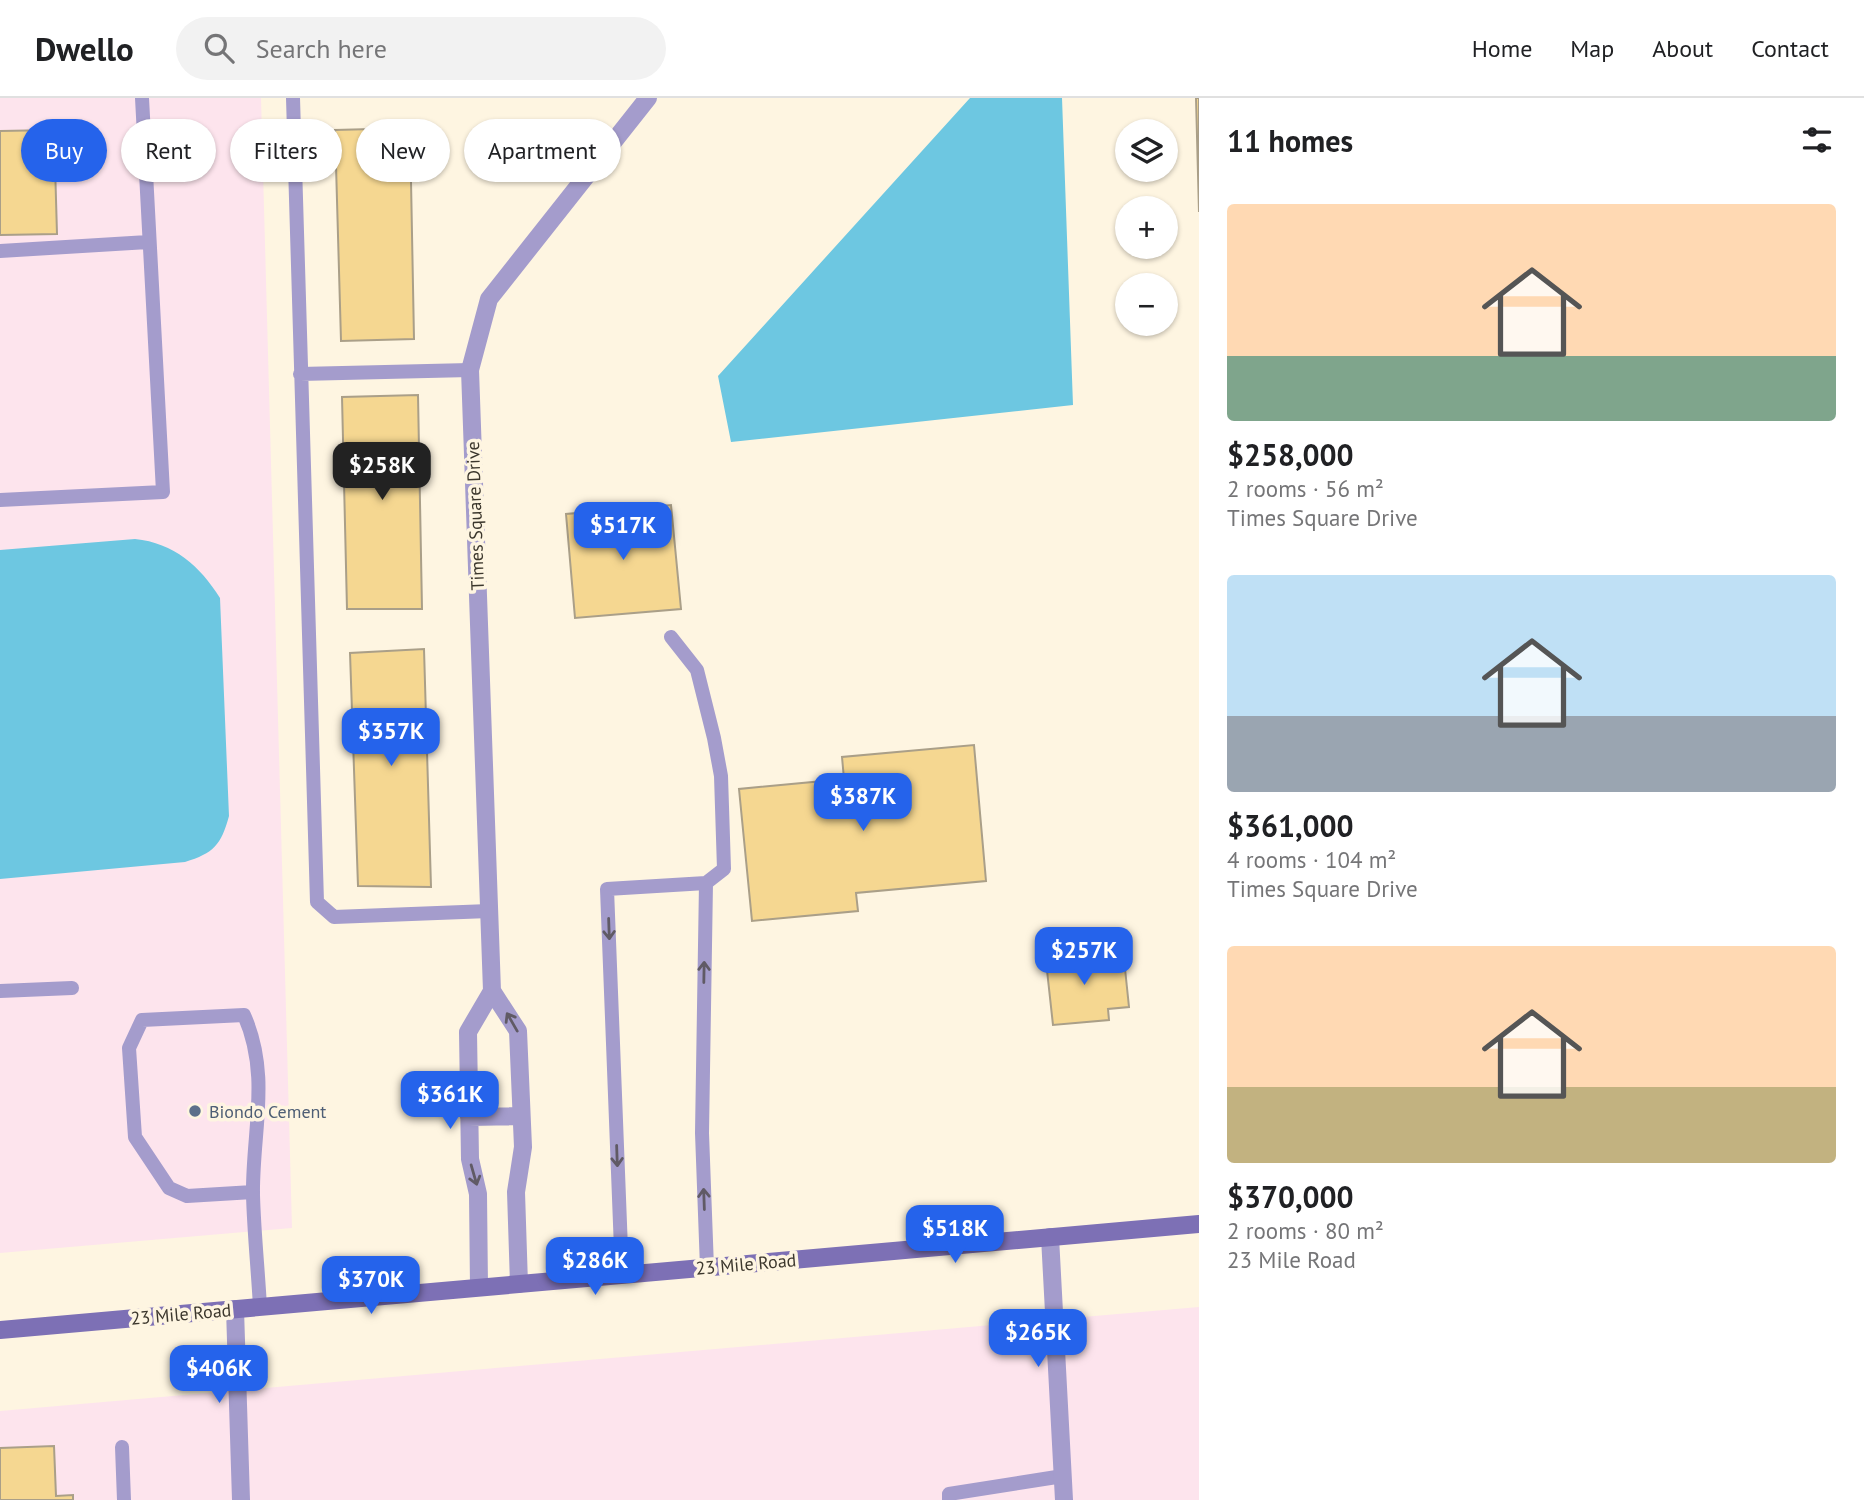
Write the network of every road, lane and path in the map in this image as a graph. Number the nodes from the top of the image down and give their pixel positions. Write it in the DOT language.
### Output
graph roads {
  1 [pos="142,98"];
  2 [pos="293,98"];
  3 [pos="648,98"];
  4 [pos="148,242"];
  5 [pos="0,251"];
  6 [pos="470,370"];
  7 [pos="300,374"];
  8 [pos="0,500"];
  9 [pos="671,637"];
  10 [pos="706,883"];
  11 [pos="489,911"];
  12 [pos="72,988"];
  13 [pos="0,991"];
  14 [pos="492,991"];
  15 [pos="522,1116"];
  16 [pos="469,1117"];
  17 [pos="253,1192"];
  18 [pos="1199,1224"];
  19 [pos="1050,1237"];
  20 [pos="707,1268"];
  21 [pos="622,1275"];
  22 [pos="519,1284"];
  23 [pos="479,1287"];
  24 [pos="260,1307"];
  25 [pos="235,1309"];
  26 [pos="0,1330"];
  27 [pos="122,1447"];
  28 [pos="1063,1476"];
  29 [pos="124,1500"];
  30 [pos="241,1500"];
  31 [pos="949,1500"];
  32 [pos="1064,1500"];
  1 -- 4 [label="lane"];
  2 -- 7 [label="lane"];
  3 -- 6 [label="street, Times Square Drive"];
  4 -- 5 [label="lane"];
  4 -- 8 [label="lane"];
  6 -- 7 [label="lane"];
  6 -- 11 [label="street, Times Square Drive"];
  7 -- 11 [label="lane"];
  9 -- 10 [label="lane"];
  20 -- 10 [label="lane, one-way"];
  10 -- 21 [label="lane, one-way"];
  11 -- 14 [label="street, Times Square Drive"];
  12 -- 13 [label="lane"];
  15 -- 14 [label="street, one-way"];
  14 -- 16 [label="street"];
  15 -- 16 [label="street"];
  15 -- 22 [label="street"];
  16 -- 23 [label="street, one-way"];
  17 -- 17 [label="lane"];
  17 -- 24 [label="lane"];
  18 -- 19 [label="main road, 23 Mile Road"];
  19 -- 20 [label="main road, 23 Mile Road"];
  19 -- 28 [label="street"];
  20 -- 21 [label="main road, 23 Mile Road"];
  21 -- 22 [label="main road, 23 Mile Road"];
  22 -- 23 [label="main road, 23 Mile Road"];
  23 -- 24 [label="main road, 23 Mile Road"];
  24 -- 25 [label="main road, 23 Mile Road"];
  25 -- 26 [label="main road, 23 Mile Road"];
  25 -- 30 [label="street"];
  27 -- 29 [label="lane"];
  28 -- 31 [label="lane"];
  28 -- 32 [label="street"];
}
